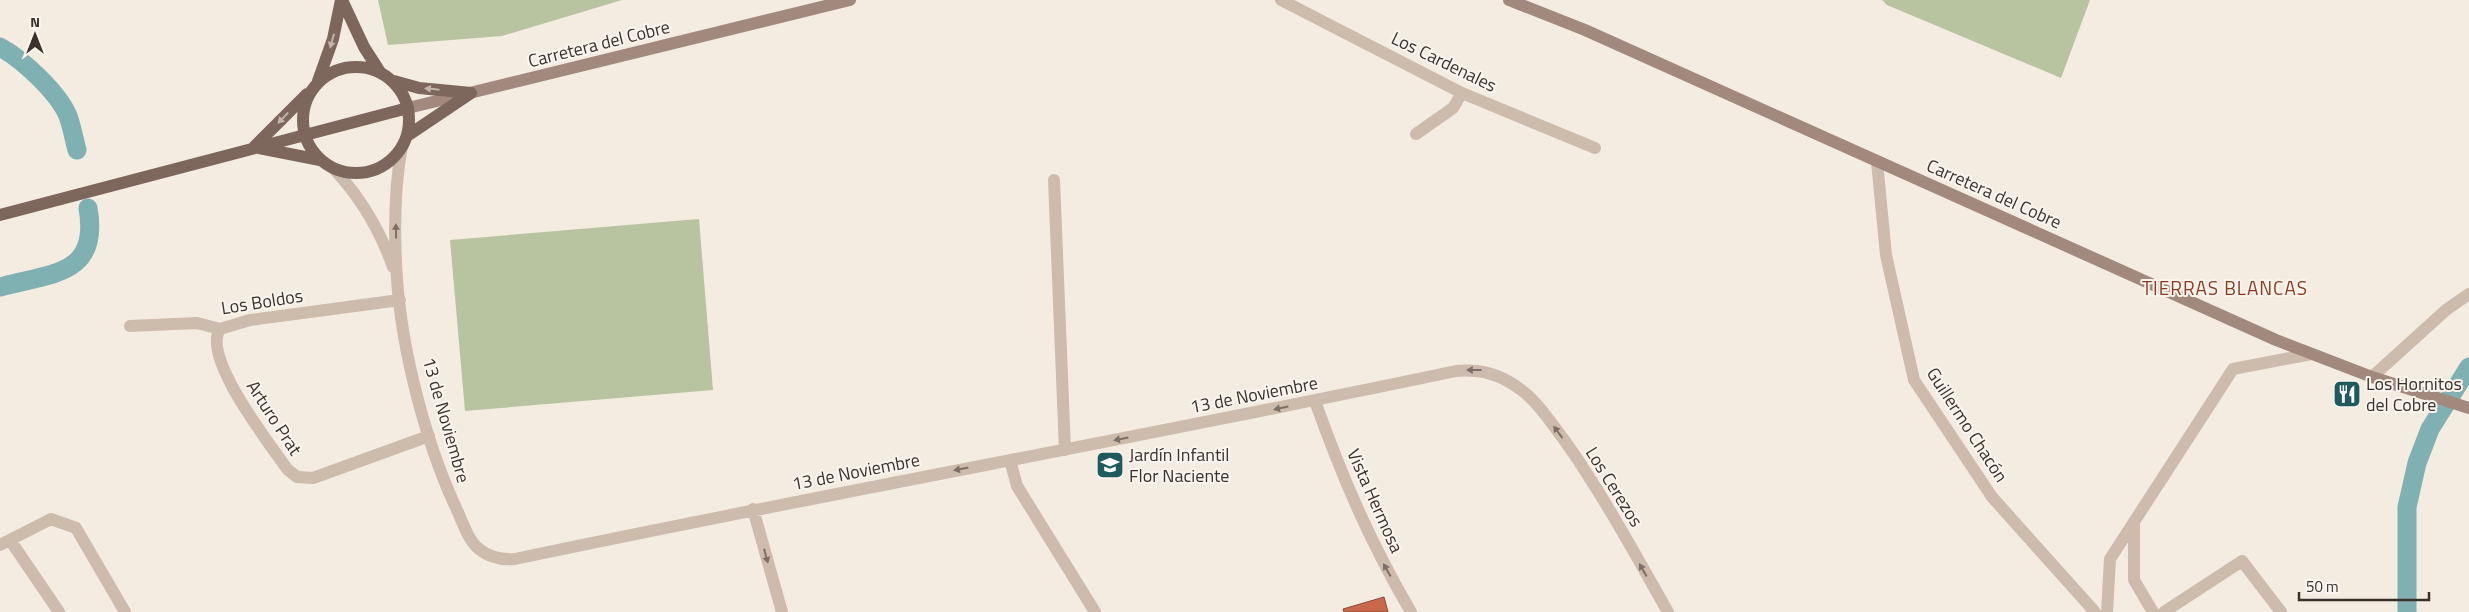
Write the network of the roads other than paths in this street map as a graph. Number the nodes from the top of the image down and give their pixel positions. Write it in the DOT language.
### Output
graph roads {
  1 [pos="342,0"];
  2 [pos="850,0"];
  3 [pos="1281,0"];
  4 [pos="1510,0"];
  5 [pos="380,72"];
  6 [pos="394,82"];
  7 [pos="315,85"];
  8 [pos="471,93"];
  9 [pos="1462,93"];
  10 [pos="408,108"];
  11 [pos="304,134"];
  12 [pos="1416,134"];
  13 [pos="405,141"];
  14 [pos="254,147"];
  15 [pos="1595,148"];
  16 [pos="320,160"];
  17 [pos="1877,162"];
  18 [pos="334,169"];
  19 [pos="1054,180"];
  20 [pos="0,215"];
  21 [pos="397,279"];
  22 [pos="2469,294"];
  23 [pos="400,300"];
  24 [pos="130,326"];
  25 [pos="220,329"];
  26 [pos="2311,354"];
  27 [pos="2372,377"];
  28 [pos="1519,388"];
  29 [pos="1315,401"];
  30 [pos="2468,408"];
  31 [pos="429,436"];
  32 [pos="1065,450"];
  33 [pos="1010,460"];
  34 [pos="753,509"];
  35 [pos="2134,522"];
  36 [pos="5,542"];
  37 [pos="59,612"];
  38 [pos="124,612"];
  39 [pos="782,612"];
  40 [pos="1095,612"];
  41 [pos="1411,612"];
  42 [pos="1668,612"];
  43 [pos="2095,612"];
  44 [pos="2107,612"];
  45 [pos="2153,612"];
  46 [pos="2164,612"];
  47 [pos="2281,612"];
  1 -- 5 [label="main road"];
  1 -- 7 [label="main road, one-way"];
  2 -- 8 [label="main road, Carretera del Cobre"];
  3 -- 9 [label="street, Los Cardenales"];
  4 -- 17 [label="main road, Carretera del Cobre"];
  5 -- 6 [label="main road"];
  5 -- 7 [label="main road"];
  8 -- 6 [label="main road, one-way"];
  6 -- 10 [label="main road"];
  7 -- 11 [label="main road"];
  7 -- 14 [label="main road, one-way"];
  8 -- 10 [label="main road, Carretera del Cobre"];
  8 -- 13 [label="main road"];
  9 -- 12 [label="street"];
  9 -- 15 [label="street, Los Cardenales"];
  10 -- 11 [label="main road, Carretera del Cobre"];
  10 -- 13 [label="main road"];
  11 -- 14 [label="main road, Carretera del Cobre"];
  11 -- 16 [label="main road"];
  13 -- 18 [label="main road"];
  21 -- 13 [label="street, 13 de Noviembre, one-way"];
  14 -- 16 [label="main road"];
  14 -- 20 [label="main road, Carretera del Cobre"];
  16 -- 18 [label="main road"];
  17 -- 26 [label="main road, Carretera del Cobre"];
  17 -- 43 [label="street, Guillermo Chacón"];
  18 -- 21 [label="street, 13 de Noviembre"];
  19 -- 32 [label="street"];
  21 -- 23 [label="street, 13 de Noviembre"];
  22 -- 27 [label="street"];
  23 -- 25 [label="street, Los Boldos"];
  23 -- 31 [label="street, 13 de Noviembre"];
  24 -- 25 [label="street, Los Boldos"];
  25 -- 31 [label="street, Arturo Prat"];
  26 -- 27 [label="main road, Carretera del Cobre"];
  26 -- 35 [label="street"];
  27 -- 30 [label="main road, Carretera del Cobre"];
  28 -- 29 [label="street, 13 de Noviembre, one-way"];
  42 -- 28 [label="street, Los Cerezos, one-way"];
  29 -- 32 [label="street, 13 de Noviembre, one-way"];
  41 -- 29 [label="street, Vista Hermosa, one-way"];
  31 -- 34 [label="street, 13 de Noviembre"];
  32 -- 33 [label="street, 13 de Noviembre"];
  33 -- 34 [label="street, 13 de Noviembre, one-way"];
  33 -- 40 [label="street"];
  34 -- 39 [label="street, one-way"];
  35 -- 44 [label="street"];
  35 -- 45 [label="street"];
  36 -- 37 [label="street"];
  36 -- 38 [label="street"];
  46 -- 47 [label="street"];
}
